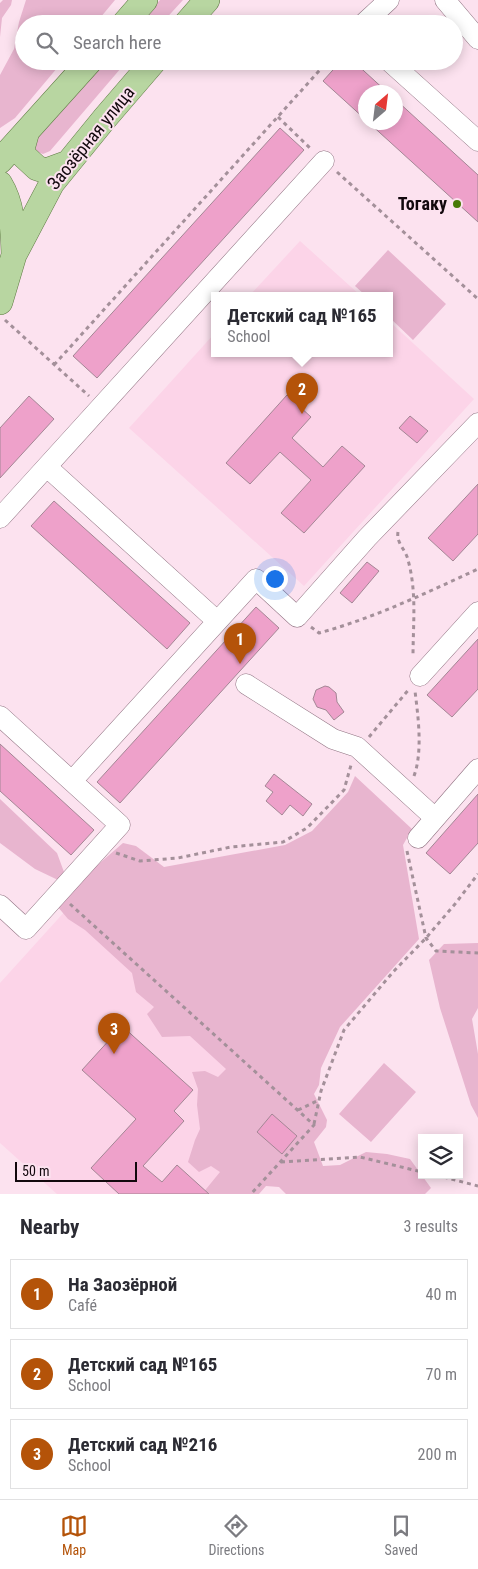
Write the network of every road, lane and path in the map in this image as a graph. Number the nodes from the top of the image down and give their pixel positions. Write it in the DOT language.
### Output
graph roads {
  1 [pos="145,0"];
  2 [pos="207,0"];
  3 [pos="389,0"];
  4 [pos="445,0"];
  5 [pos="132,15"];
  6 [pos="194,15"];
  7 [pos="373,15"];
  8 [pos="458,15"];
  9 [pos="463,21"];
  10 [pos="478,39"];
  11 [pos="82,70"];
  12 [pos="146,70"];
  13 [pos="320,70"];
  14 [pos="400,70"];
  15 [pos="278,117"];
  16 [pos="27,131"];
  17 [pos="478,141"];
  18 [pos="0,161"];
  19 [pos="324,161"];
  20 [pos="68,163"];
  21 [pos="0,184"];
  22 [pos="14,255"];
  23 [pos="478,299"];
  24 [pos="0,302"];
  25 [pos="0,316"];
  26 [pos="54,365"];
  27 [pos="101,407"];
  28 [pos="478,423"];
  29 [pos="47,466"];
  30 [pos="400,504"];
  31 [pos="0,518"];
  32 [pos="478,568"];
  33 [pos="414,599"];
  34 [pos="478,612"];
  35 [pos="297,616"];
  36 [pos="217,621"];
  37 [pos="417,667"];
  38 [pos="246,684"];
  39 [pos="0,716"];
  40 [pos="359,749"];
  41 [pos="478,769"];
  42 [pos="72,781"];
  43 [pos="408,793"];
  44 [pos="435,818"];
  45 [pos="418,838"];
  46 [pos="100,848"];
  47 [pos="478,874"];
  48 [pos="58,893"];
  49 [pos="0,905"];
  50 [pos="426,938"];
  51 [pos="478,953"];
  52 [pos="319,1100"];
  53 [pos="298,1110"];
  54 [pos="314,1125"];
  55 [pos="281,1162"];
  56 [pos="418,1171"];
  57 [pos="451,1179"];
  58 [pos="478,1186"];
  59 [pos="251,1194"];
  1 -- 5 [label="main road"];
  2 -- 6 [label="main road"];
  3 -- 7 [label="lane"];
  4 -- 8 [label="lane"];
  9 -- 10 [label="lane"];
  11 -- 16 [label="main road"];
  12 -- 20 [label="main road, Заозёрная улица"];
  13 -- 15 [label="path"];
  14 -- 17 [label="lane"];
  15 -- 19 [label="path"];
  15 -- 26 [label="path"];
  16 -- 18 [label="main road"];
  16 -- 20 [label="main road"];
  19 -- 23 [label="path"];
  19 -- 27 [label="lane"];
  20 -- 22 [label="main road, Заозёрная улица"];
  21 -- 22 [label="main road"];
  22 -- 24 [label="main road, Заозёрная улица"];
  25 -- 26 [label="path"];
  26 -- 27 [label="path"];
  27 -- 29 [label="lane"];
  28 -- 30 [label="lane"];
  29 -- 31 [label="lane"];
  29 -- 36 [label="lane"];
  30 -- 33 [label="path"];
  30 -- 35 [label="lane"];
  32 -- 33 [label="path"];
  33 -- 35 [label="path"];
  33 -- 37 [label="path"];
  34 -- 37 [label="lane"];
  35 -- 36 [label="lane"];
  36 -- 42 [label="lane"];
  38 -- 40 [label="lane"];
  39 -- 42 [label="lane"];
  40 -- 43 [label="lane"];
  40 -- 43 [label="path"];
  40 -- 46 [label="path"];
  41 -- 44 [label="lane"];
  42 -- 46 [label="lane"];
  43 -- 44 [label="lane"];
  44 -- 45 [label="lane"];
  45 -- 50 [label="path"];
  46 -- 48 [label="lane"];
  47 -- 50 [label="path"];
  48 -- 49 [label="lane"];
  48 -- 53 [label="path"];
  50 -- 51 [label="path"];
  50 -- 52 [label="path"];
  52 -- 53 [label="path"];
  52 -- 54 [label="path"];
  53 -- 54 [label="path"];
  54 -- 55 [label="path"];
  55 -- 56 [label="path"];
  55 -- 59 [label="path"];
  57 -- 58 [label="path"];
}
